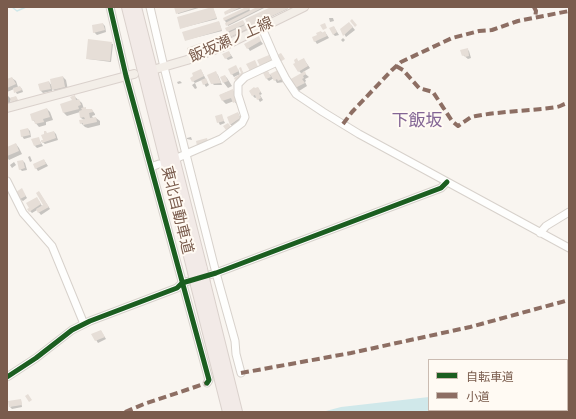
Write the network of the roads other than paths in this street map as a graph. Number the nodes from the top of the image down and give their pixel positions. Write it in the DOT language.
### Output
graph roads {
  1 [pos="110,7"];
  2 [pos="127,7"];
  3 [pos="136,7"];
  4 [pos="150,7"];
  5 [pos="304,7"];
  6 [pos="293,9"];
  7 [pos="262,28"];
  8 [pos="277,62"];
  9 [pos="160,68"];
  10 [pos="134,74"];
  11 [pos="126,76"];
  12 [pos="7,108"];
  13 [pos="186,154"];
  14 [pos="177,158"];
  15 [pos="159,164"];
  16 [pos="151,167"];
  17 [pos="7,181"];
  18 [pos="447,182"];
  19 [pos="569,212"];
  20 [pos="540,233"];
  21 [pos="569,248"];
  22 [pos="197,271"];
  23 [pos="216,273"];
  24 [pos="182,283"];
  25 [pos="84,324"];
  26 [pos="235,346"];
  27 [pos="227,348"];
  28 [pos="241,373"];
  29 [pos="7,377"];
  30 [pos="226,381"];
  31 [pos="207,383"];
  32 [pos="228,412"];
  33 [pos="237,412"];
  1 -- 11 [label="street"];
  2 -- 22 [label="highway, 東北自動車道"];
  3 -- 22 [label="highway, 東北自動車道"];
  4 -- 9 [label="street"];
  5 -- 6 [label="main road, 飯坂瀬ノ上線"];
  6 -- 7 [label="main road, 飯坂瀬ノ上線"];
  7 -- 8 [label="street"];
  7 -- 9 [label="main road, 飯坂瀬ノ上線"];
  8 -- 13 [label="street"];
  8 -- 18 [label="street"];
  9 -- 13 [label="street"];
  10 -- 11 [label="main road"];
  11 -- 12 [label="main road"];
  11 -- 16 [label="street"];
  13 -- 14 [label="street"];
  13 -- 23 [label="street"];
  15 -- 16 [label="street"];
  16 -- 24 [label="street"];
  17 -- 25 [label="street"];
  18 -- 20 [label="street"];
  18 -- 23 [label="street"];
  19 -- 20 [label="street"];
  20 -- 21 [label="street"];
  22 -- 30 [label="highway, 東北自動車道, bridge"];
  23 -- 24 [label="street"];
  23 -- 26 [label="street"];
  24 -- 25 [label="street"];
  24 -- 31 [label="street"];
  25 -- 29 [label="street"];
  26 -- 27 [label="street"];
  26 -- 28 [label="street"];
  30 -- 32 [label="highway, 東北自動車道"];
  30 -- 33 [label="highway, 東北自動車道"];
}
